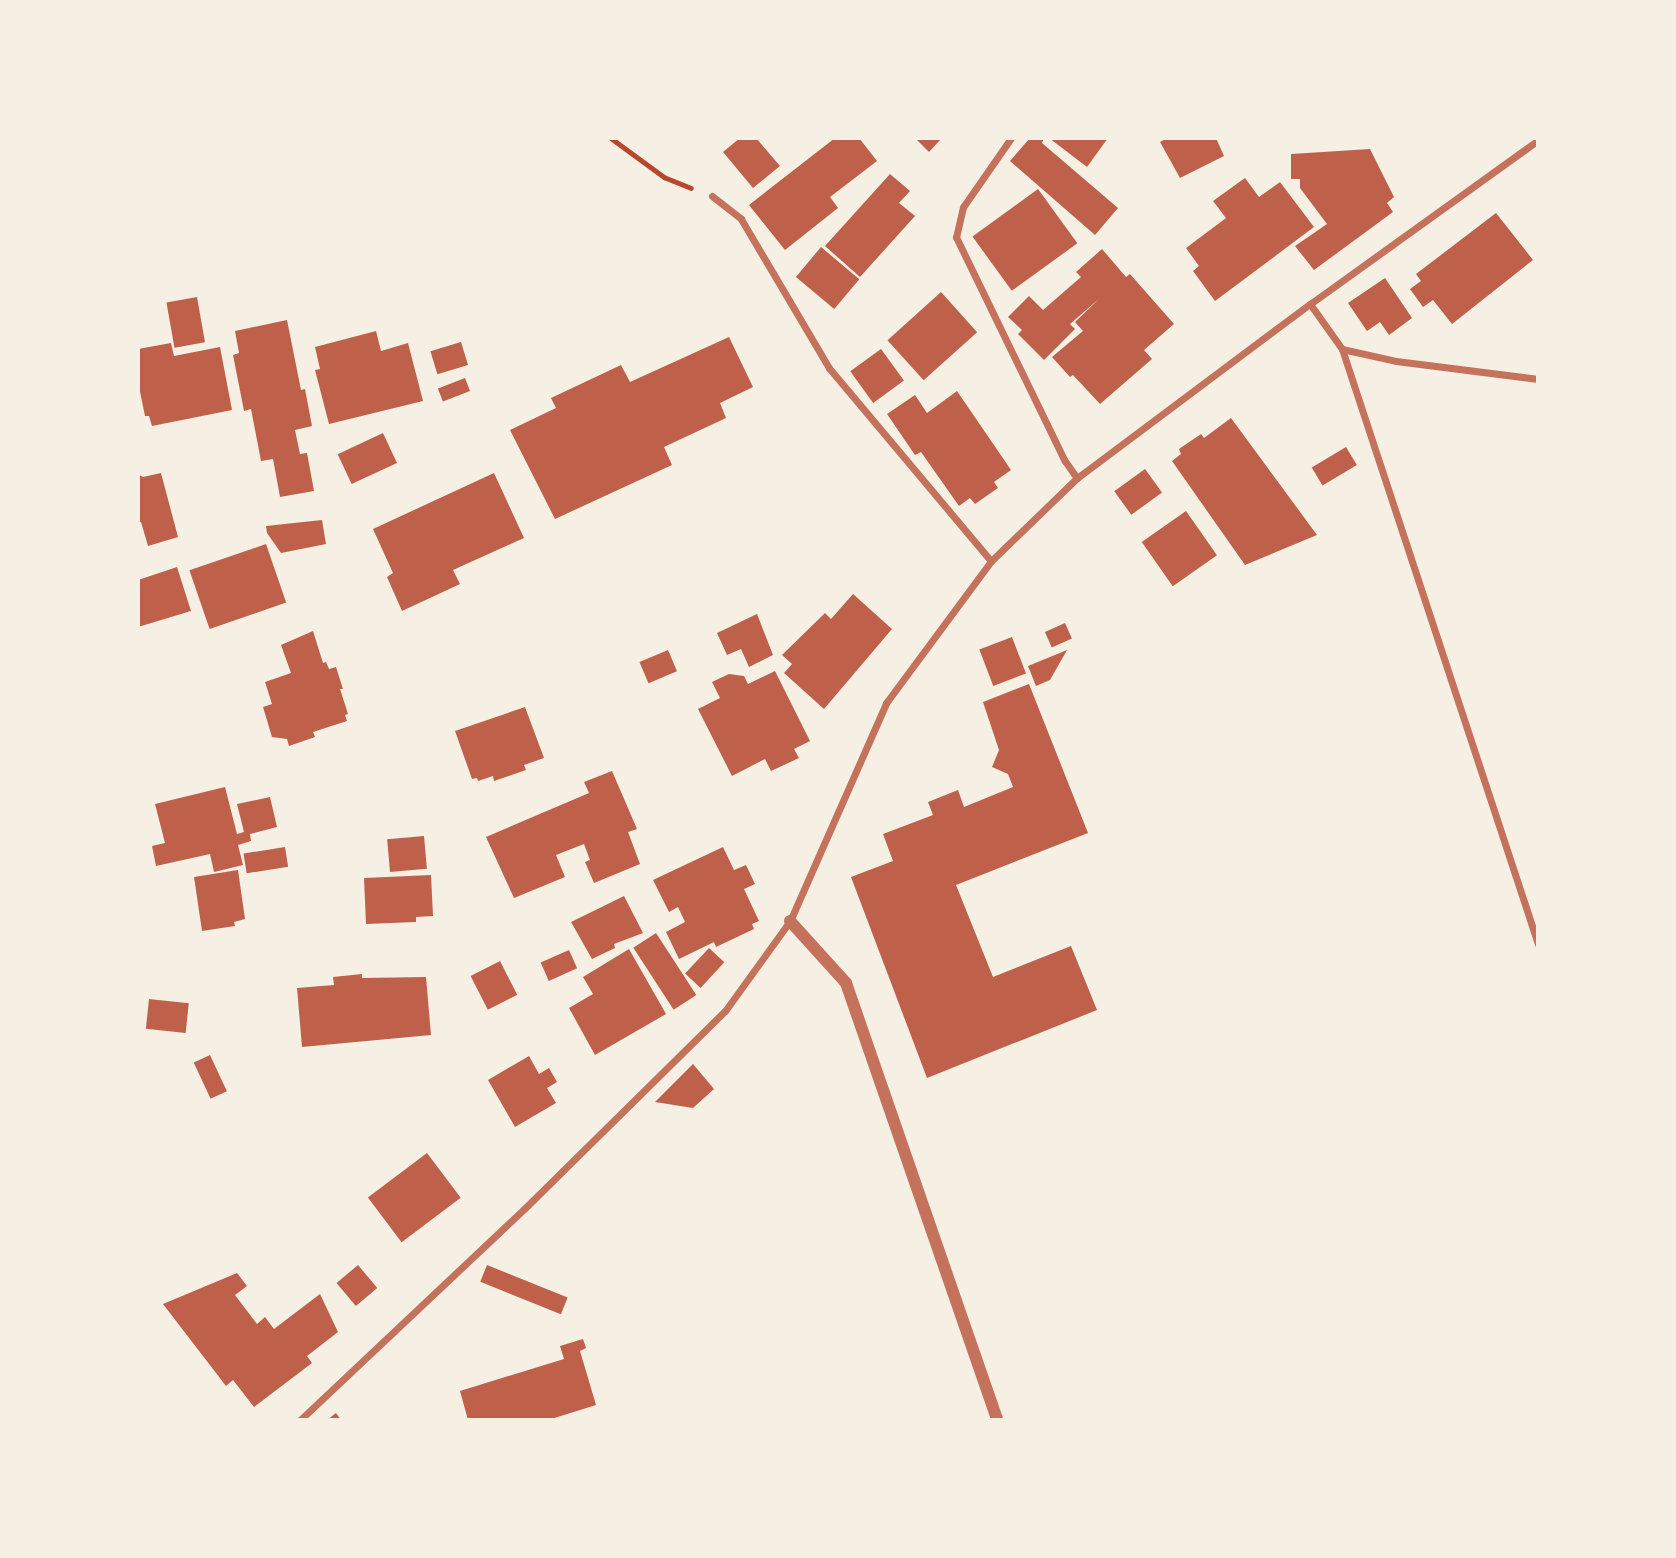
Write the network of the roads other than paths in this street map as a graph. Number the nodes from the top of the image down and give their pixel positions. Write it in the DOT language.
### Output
graph roads {
  1 [pos="1011,138"];
  2 [pos="1538,140"];
  3 [pos="712,196"];
  4 [pos="1310,304"];
  5 [pos="1342,349"];
  6 [pos="1538,379"];
  7 [pos="1077,478"];
  8 [pos="991,561"];
  9 [pos="790,921"];
  10 [pos="1538,944"];
  11 [pos="300,1420"];
  12 [pos="997,1420"];
  1 -- 7 [label="street"];
  2 -- 4 [label="street"];
  3 -- 8 [label="street"];
  4 -- 5 [label="street"];
  4 -- 7 [label="street"];
  5 -- 6 [label="street"];
  5 -- 10 [label="street"];
  7 -- 8 [label="street"];
  8 -- 9 [label="street"];
  9 -- 11 [label="street"];
  9 -- 12 [label="street"];
}
